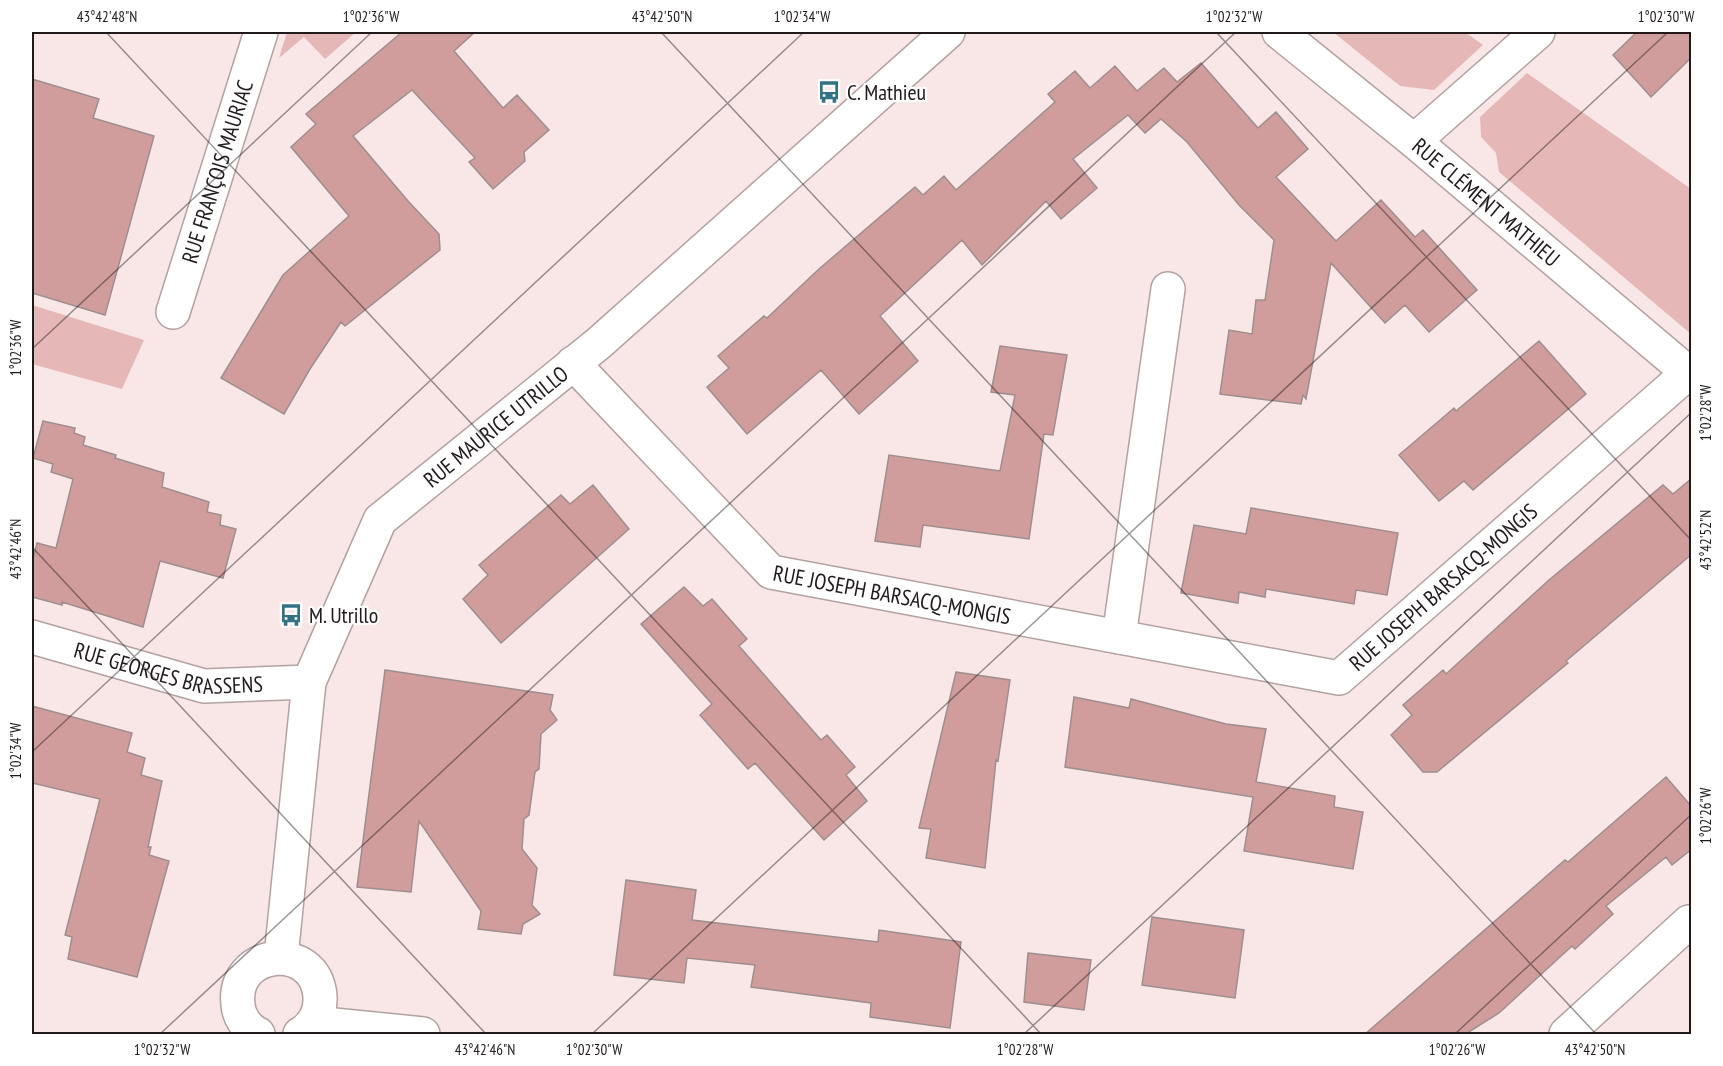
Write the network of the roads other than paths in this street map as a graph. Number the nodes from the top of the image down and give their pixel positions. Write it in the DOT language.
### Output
graph roads {
  1 [pos="261,32"];
  2 [pos="948,32"];
  3 [pos="1279,32"];
  4 [pos="1538,32"];
  5 [pos="1414,141"];
  6 [pos="1168,289"];
  7 [pos="173,312"];
  8 [pos="573,363"];
  9 [pos="1690,375"];
  10 [pos="32,637"];
  11 [pos="1119,637"];
  12 [pos="309,682"];
  13 [pos="1692,924"];
  14 [pos="281,957"];
  15 [pos="307,1029"];
  16 [pos="243,1031"];
  17 [pos="423,1035"];
  18 [pos="1566,1035"];
  1 -- 7 [label="street, RUE FRANÇOIS MAURIAC"];
  2 -- 8 [label="street, RUE MAURICE UTRILLO"];
  3 -- 5 [label="street, RUE CLÉMENT MATHIEU"];
  4 -- 5 [label="street"];
  5 -- 9 [label="street, RUE CLÉMENT MATHIEU"];
  6 -- 11 [label="street"];
  8 -- 11 [label="street, RUE JOSEPH BARSACQ-MONGIS"];
  8 -- 12 [label="street, RUE MAURICE UTRILLO"];
  9 -- 11 [label="street, RUE JOSEPH BARSACQ-MONGIS"];
  10 -- 12 [label="street, RUE GEORGES BRASSENS"];
  12 -- 14 [label="street, RUE MAURICE UTRILLO"];
  13 -- 18 [label="street"];
  14 -- 15 [label="street"];
  14 -- 16 [label="street"];
  15 -- 17 [label="street"];
}
